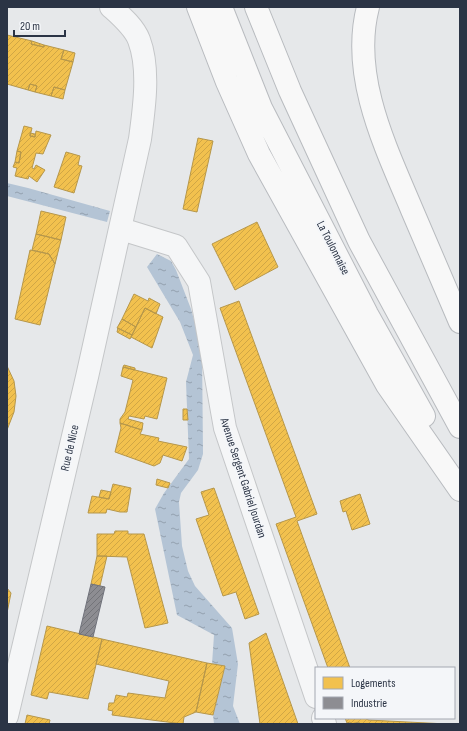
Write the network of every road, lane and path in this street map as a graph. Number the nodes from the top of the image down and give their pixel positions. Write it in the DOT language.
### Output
graph roads {
  1 [pos="111,7"];
  2 [pos="198,7"];
  3 [pos="221,7"];
  4 [pos="256,7"];
  5 [pos="368,7"];
  6 [pos="121,229"];
  7 [pos="460,322"];
  8 [pos="460,427"];
  9 [pos="460,481"];
  10 [pos="460,490"];
  11 [pos="315,694"];
  12 [pos="7,716"];
  1 -- 6 [label="street, Rue de Nice"];
  2 -- 10 [label="highway"];
  3 -- 9 [label="highway, La Toulonnaise"];
  4 -- 8 [label="highway"];
  5 -- 7 [label="highway"];
  6 -- 11 [label="street, Avenue Sergent Gabriel Jourdan"];
  6 -- 12 [label="street, Rue de Nice"];
}
